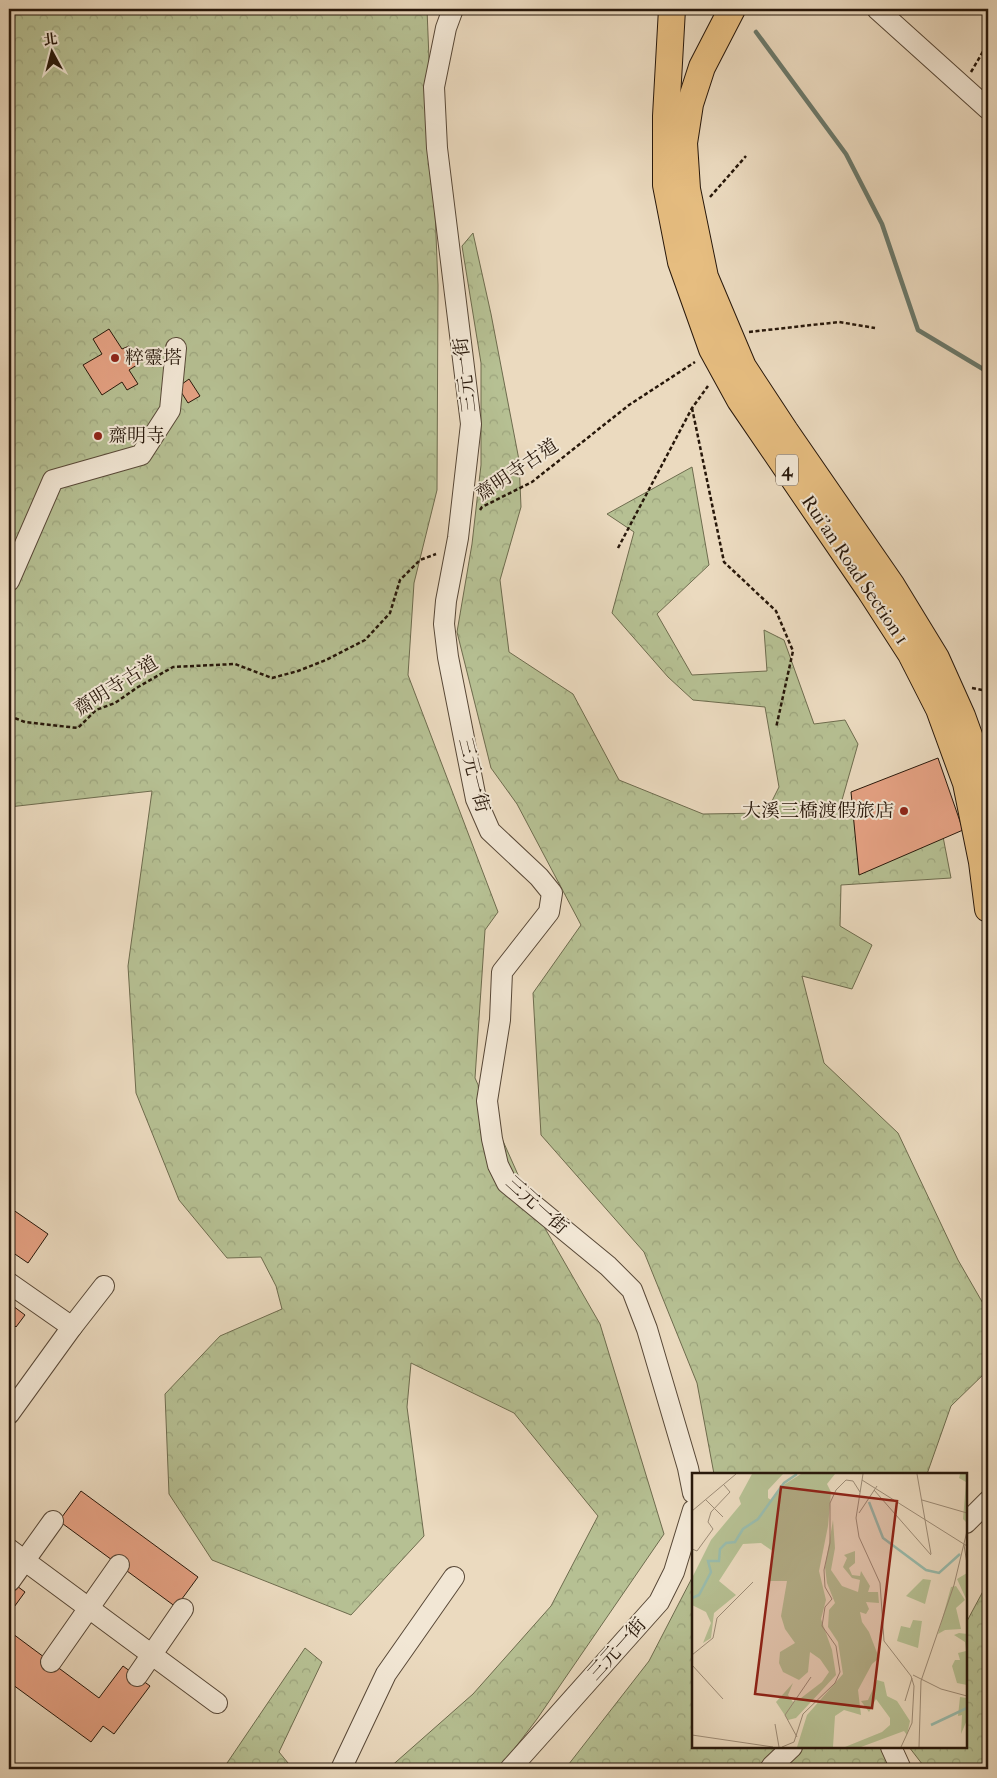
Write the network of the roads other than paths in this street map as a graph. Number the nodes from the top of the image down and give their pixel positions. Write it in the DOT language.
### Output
graph roads {
  1 [pos="453,9"];
  2 [pos="672,9"];
  3 [pos="877,9"];
  4 [pos="725,10"];
  5 [pos="988,109"];
  6 [pos="176,348"];
  7 [pos="721,350"];
  8 [pos="9,581"];
  9 [pos="988,797"];
  10 [pos="988,909"];
  11 [pos="9,1283"];
  12 [pos="104,1286"];
  13 [pos="72,1327"];
  14 [pos="9,1414"];
  15 [pos="692,1489"];
  16 [pos="988,1501"];
  17 [pos="692,1513"];
  18 [pos="53,1520"];
  19 [pos="967,1522"];
  20 [pos="9,1549"];
  21 [pos="25,1561"];
  22 [pos="119,1564"];
  23 [pos="454,1577"];
  24 [pos="10,1581"];
  25 [pos="89,1608"];
  26 [pos="183,1610"];
  27 [pos="151,1654"];
  28 [pos="50,1662"];
  29 [pos="136,1676"];
  30 [pos="217,1703"];
  31 [pos="791,1748"];
  32 [pos="891,1748"];
  33 [pos="341,1769"];
  34 [pos="510,1769"];
  35 [pos="770,1769"];
  36 [pos="901,1769"];
  1 -- 15 [label="street, 三元一街"];
  2 -- 7 [label="main road, Rui'an Road Section 1 / 4"];
  3 -- 5 [label="street"];
  4 -- 7 [label="main road, Rui'an Road Section 1 / 4"];
  6 -- 8 [label="street"];
  7 -- 9 [label="main road, Rui'an Road Section 1 / 4"];
  7 -- 10 [label="main road, Rui'an Road Section 1 / 4"];
  11 -- 13 [label="street"];
  12 -- 13 [label="street"];
  13 -- 14 [label="street"];
  16 -- 19 [label="street"];
  17 -- 34 [label="street, 三元一街"];
  18 -- 21 [label="street"];
  20 -- 21 [label="street"];
  21 -- 24 [label="street"];
  21 -- 25 [label="street"];
  22 -- 25 [label="street"];
  23 -- 33 [label="street"];
  25 -- 27 [label="street"];
  25 -- 28 [label="street"];
  26 -- 27 [label="street"];
  27 -- 29 [label="street"];
  27 -- 30 [label="street"];
  31 -- 35 [label="street"];
  32 -- 36 [label="street"];
}
